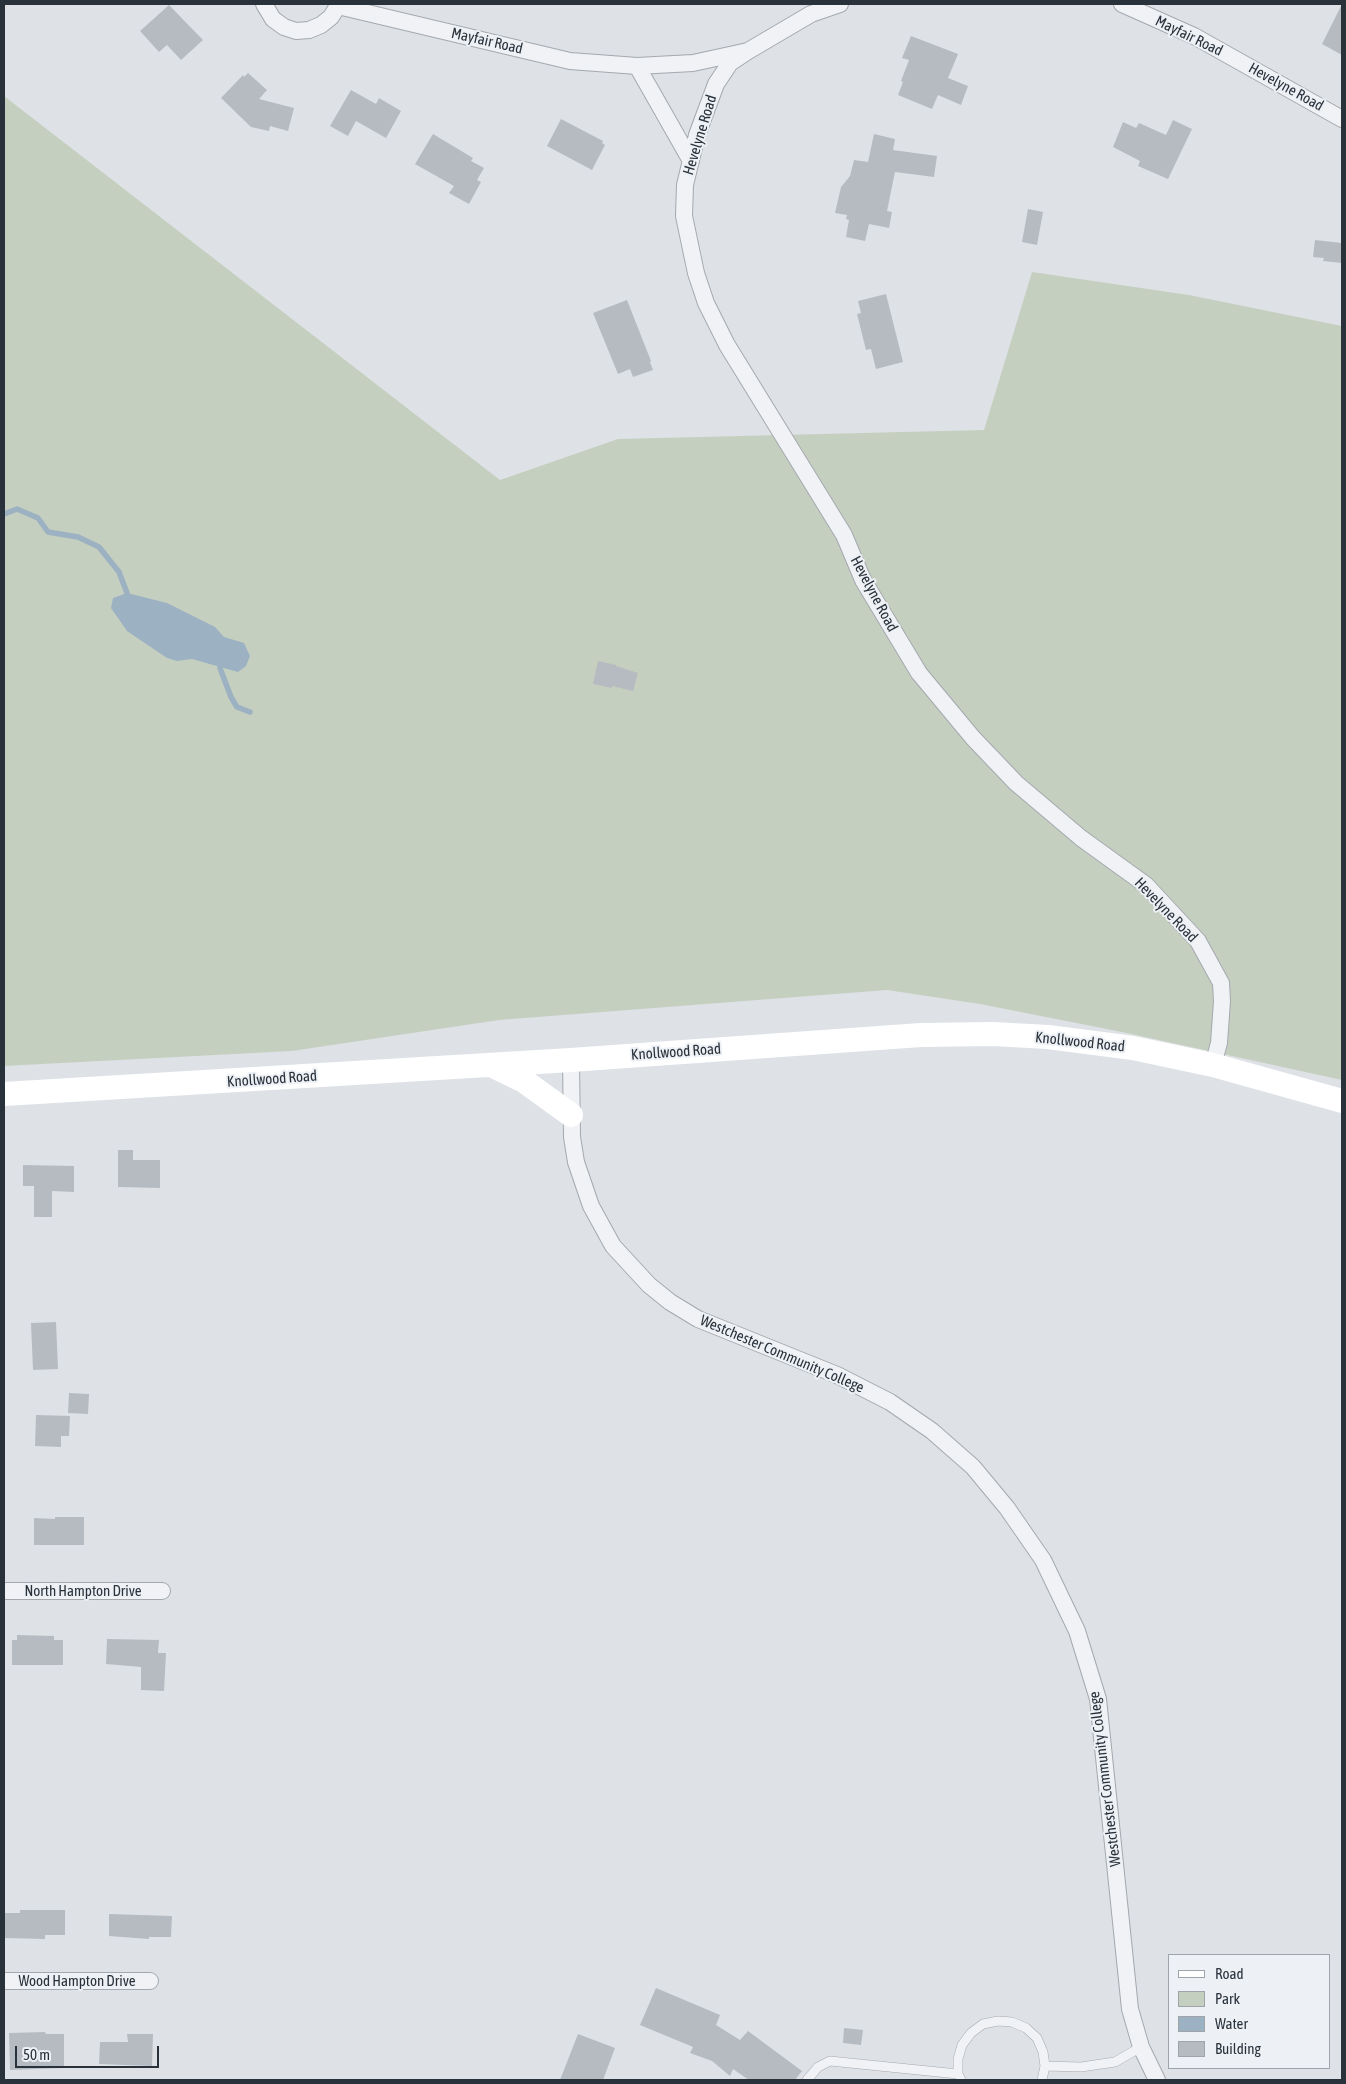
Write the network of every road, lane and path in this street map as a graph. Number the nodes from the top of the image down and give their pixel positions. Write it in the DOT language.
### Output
graph roads {
  1 [pos="264,4"];
  2 [pos="840,4"];
  3 [pos="1122,4"];
  4 [pos="338,5"];
  5 [pos="748,51"];
  6 [pos="1229,56"];
  7 [pos="637,66"];
  8 [pos="1342,118"];
  9 [pos="691,161"];
  10 [pos="571,1060"];
  11 [pos="491,1065"];
  12 [pos="1213,1065"];
  13 [pos="4,1094"];
  14 [pos="1342,1102"];
  15 [pos="571,1115"];
  16 [pos="4,1591"];
  17 [pos="162,1591"];
  18 [pos="150,1981"];
  19 [pos="4,1982"];
  20 [pos="1141,2047"];
  21 [pos="1045,2066"];
  22 [pos="960,2077"];
  23 [pos="808,2080"];
  24 [pos="1042,2080"];
  25 [pos="1157,2080"];
  1 -- 4 [label="street, Mayfair Road"];
  2 -- 5 [label="street, Mayfair Road"];
  3 -- 6 [label="street, Mayfair Road"];
  4 -- 7 [label="street, Mayfair Road"];
  5 -- 7 [label="street, Mayfair Road"];
  5 -- 9 [label="street, Hevelyne Road"];
  6 -- 8 [label="street, Hevelyne Road"];
  7 -- 9 [label="street"];
  9 -- 12 [label="street, Hevelyne Road"];
  10 -- 11 [label="main road, Knollwood Road"];
  10 -- 12 [label="main road, Knollwood Road"];
  10 -- 15 [label="street, Westchester Community College"];
  11 -- 13 [label="main road, Knollwood Road"];
  11 -- 15 [label="main road"];
  12 -- 14 [label="main road, Knollwood Road"];
  15 -- 20 [label="street, Westchester Community College"];
  16 -- 17 [label="street, North Hampton Drive"];
  18 -- 19 [label="street, Wood Hampton Drive"];
  20 -- 21 [label="lane"];
  20 -- 25 [label="street, Westchester Community College"];
  21 -- 22 [label="lane"];
  21 -- 24 [label="lane"];
  22 -- 23 [label="lane"];
}
